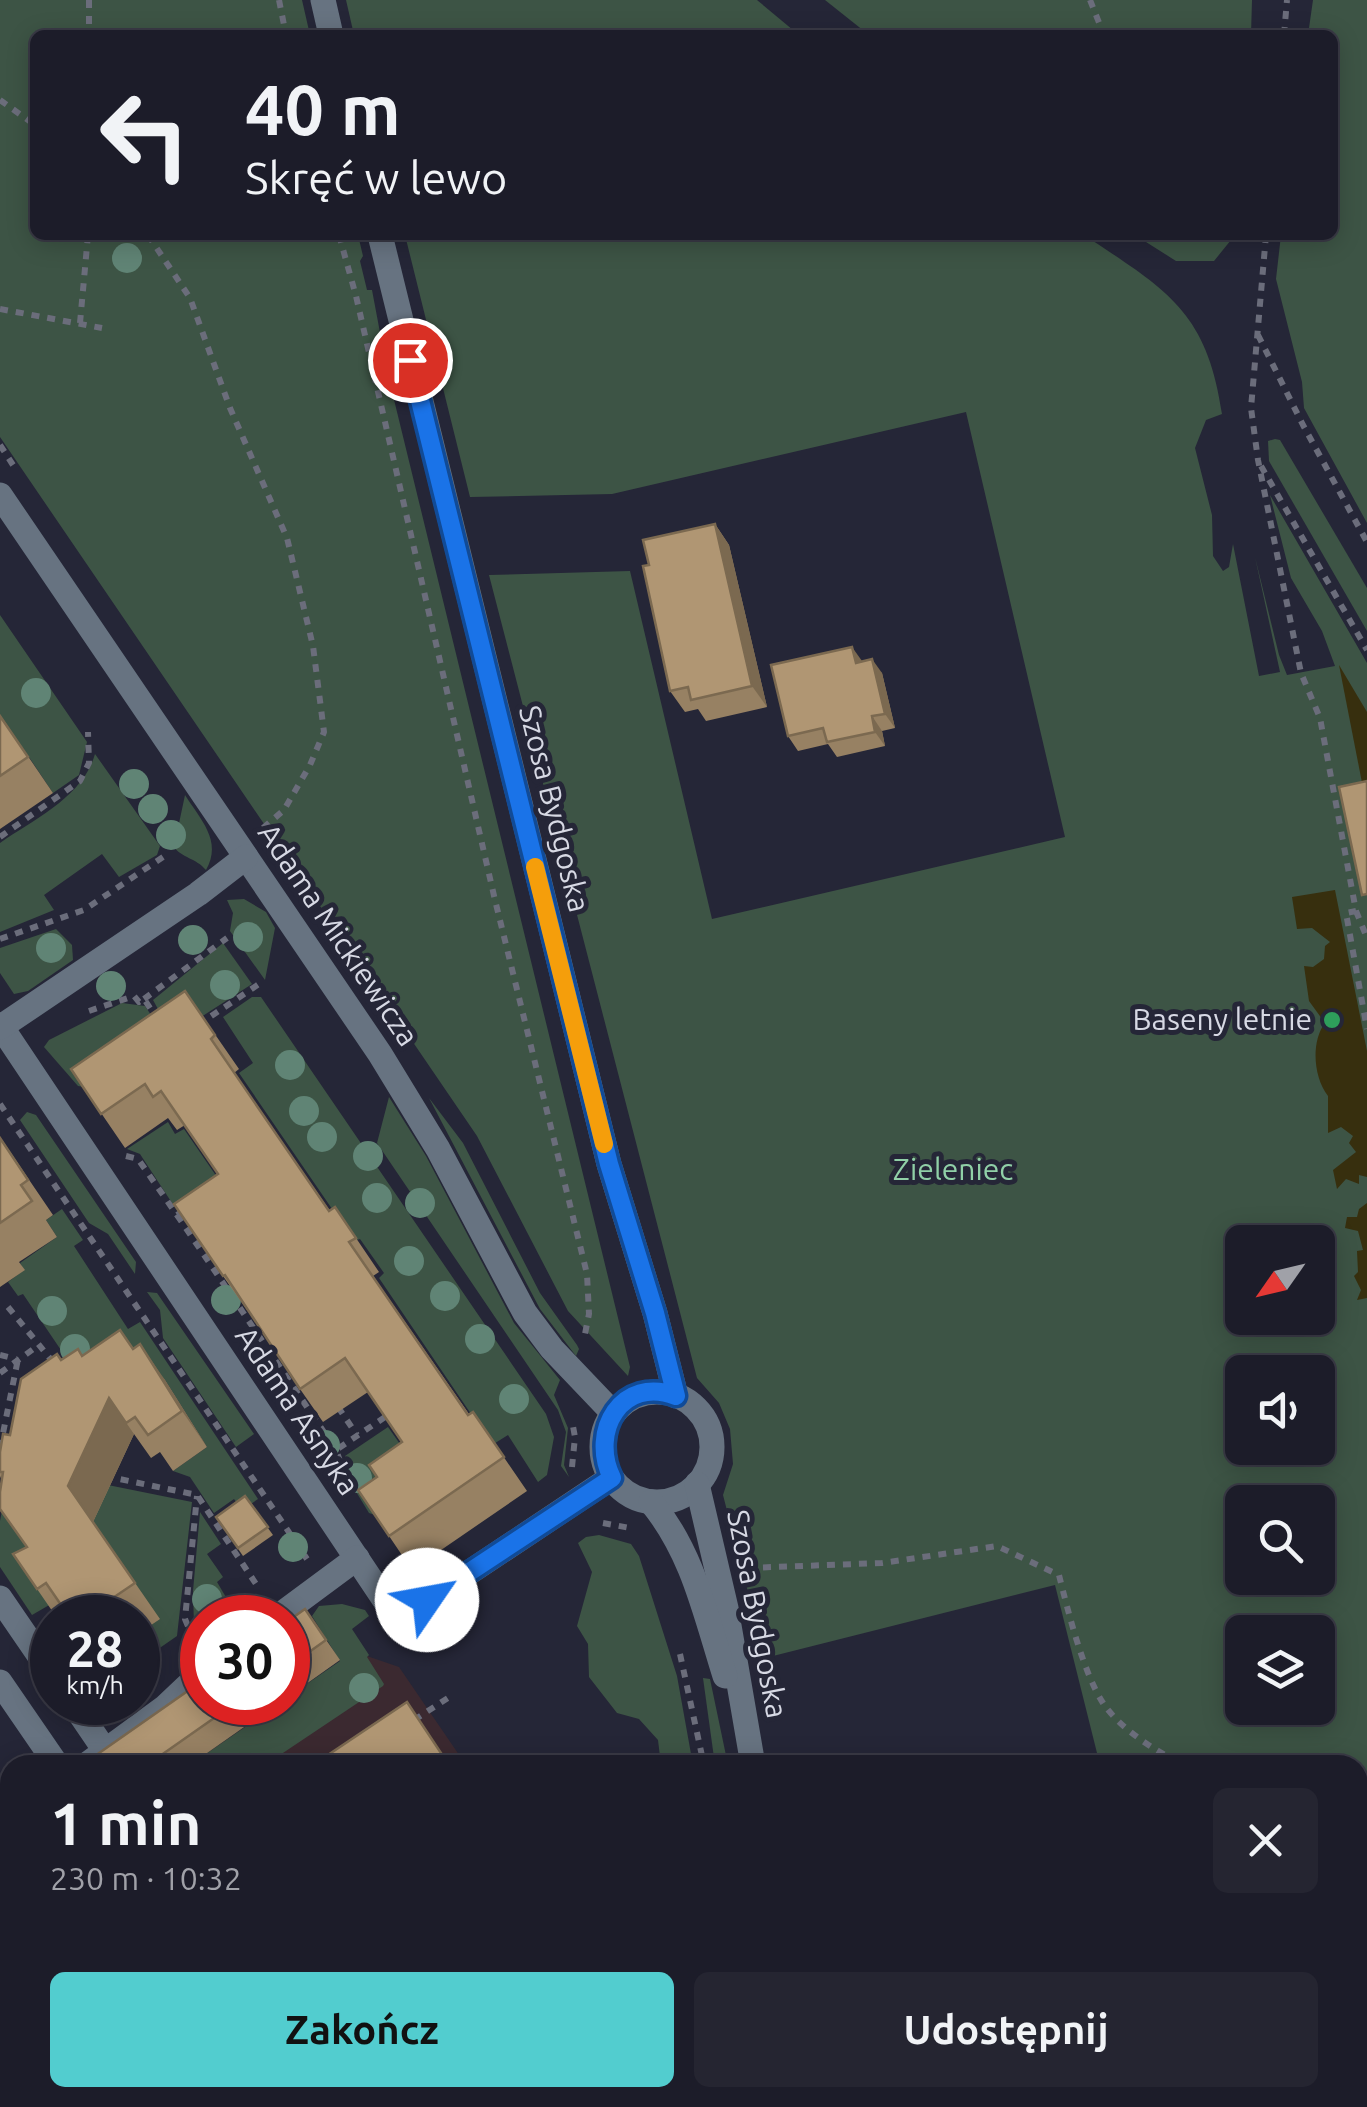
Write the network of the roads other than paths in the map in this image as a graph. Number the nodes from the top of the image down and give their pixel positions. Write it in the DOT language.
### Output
graph roads {
  1 [pos="323,0"];
  2 [pos="331,30"];
  3 [pos="381,240"];
  4 [pos="0,495"];
  5 [pos="246,857"];
  6 [pos="0,1026"];
  7 [pos="676,1396"];
  8 [pos="613,1413"];
  9 [pos="612,1478"];
  10 [pos="697,1484"];
  11 [pos="650,1502"];
  12 [pos="357,1558"];
  13 [pos="307,1595"];
  14 [pos="0,1598"];
  15 [pos="30,1642"];
  16 [pos="0,1682"];
  17 [pos="180,1686"];
  18 [pos="82,1725"];
  19 [pos="50,1755"];
  20 [pos="95,1755"];
  21 [pos="100,1755"];
  22 [pos="750,1755"];
  23 [pos="751,1755"];
  1 -- 2 [label="street"];
  3 -- 7 [label="street, Szosa Bydgoska"];
  4 -- 5 [label="street, Adama Mickiewicza"];
  5 -- 6 [label="street"];
  5 -- 8 [label="street, Adama Mickiewicza"];
  6 -- 12 [label="street, Adama Asnyka"];
  7 -- 8 [label="street"];
  7 -- 10 [label="street"];
  8 -- 9 [label="street"];
  9 -- 11 [label="street"];
  9 -- 12 [label="street, Adama Asnyka"];
  10 -- 11 [label="street"];
  10 -- 23 [label="street, Szosa Bydgoska"];
  11 -- 22 [label="street, Szosa Bydgoska"];
  12 -- 13 [label="street"];
  14 -- 15 [label="street"];
  16 -- 19 [label="street"];
  17 -- 21 [label="street"];
  18 -- 20 [label="street"];
}
